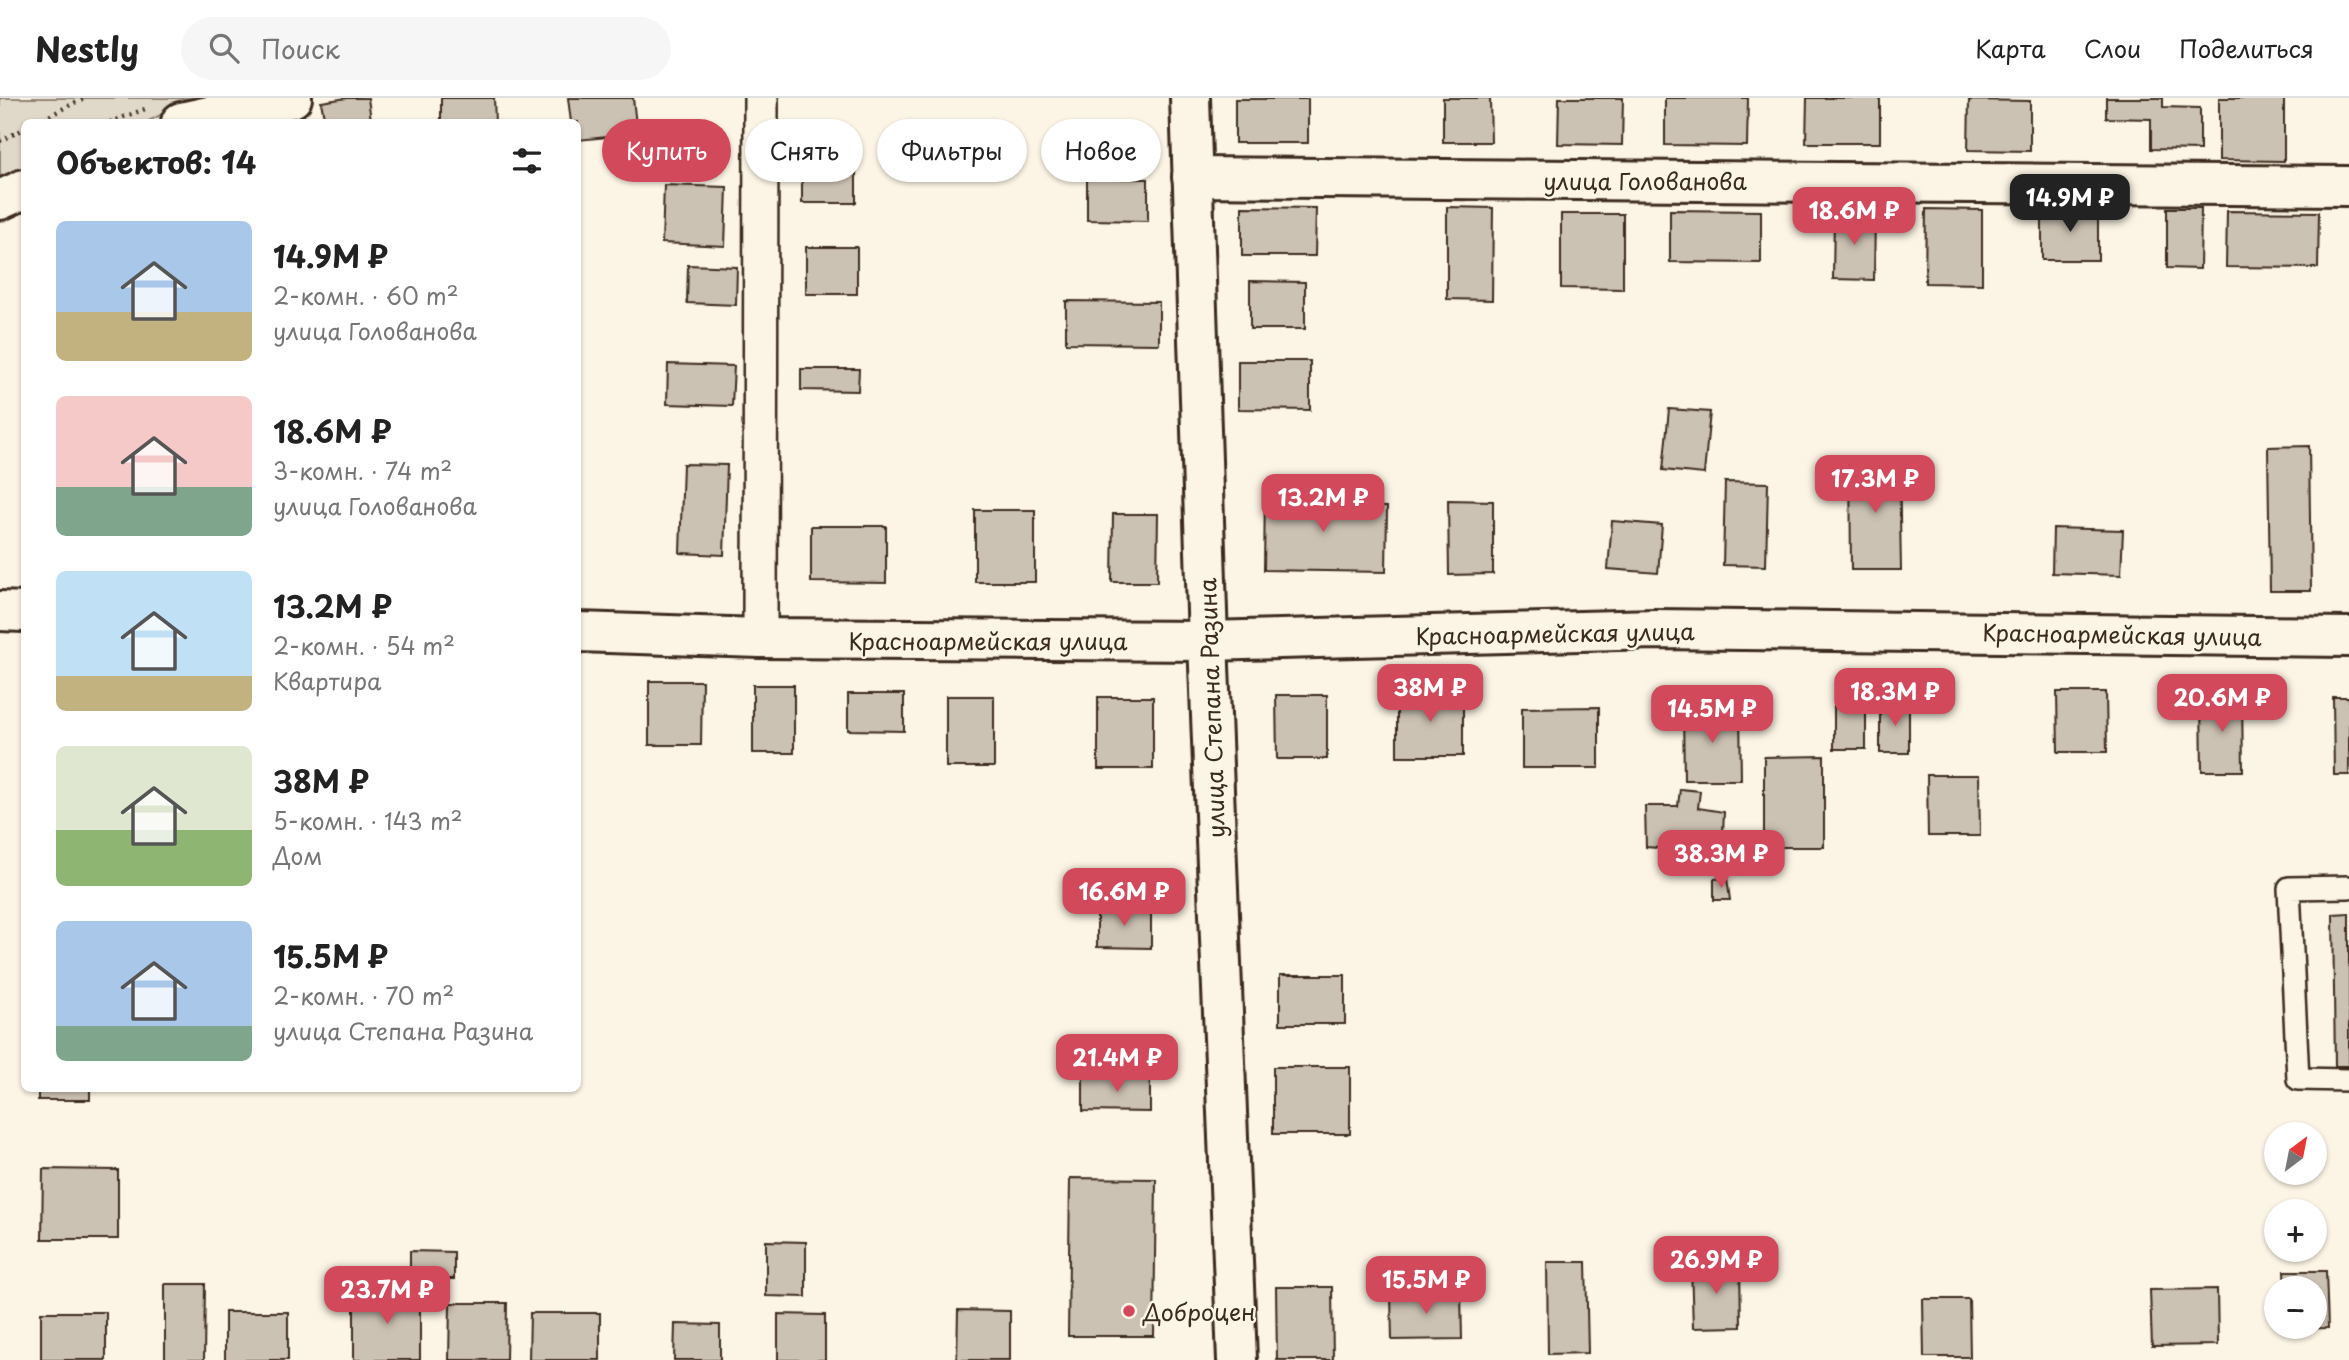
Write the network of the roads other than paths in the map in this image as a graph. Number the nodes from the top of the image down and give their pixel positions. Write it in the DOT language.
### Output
graph roads {
  1 [pos="292,98"];
  2 [pos="761,98"];
  3 [pos="1191,98"];
  4 [pos="195,119"];
  5 [pos="1192,177"];
  6 [pos="2349,186"];
  7 [pos="21,190"];
  8 [pos="0,200"];
  9 [pos="0,611"];
  10 [pos="21,612"];
  11 [pos="581,632"];
  12 [pos="2349,637"];
  13 [pos="760,638"];
  14 [pos="1208,641"];
  15 [pos="2349,887"];
  16 [pos="2349,1080"];
  17 [pos="1237,1360"];
  1 -- 4 [label="street"];
  2 -- 13 [label="street"];
  3 -- 5 [label="street, улица Степана Разина"];
  5 -- 6 [label="street, улица Голованова"];
  5 -- 14 [label="street, улица Степана Разина"];
  7 -- 8 [label="street"];
  9 -- 10 [label="street"];
  11 -- 13 [label="street, Красноармейская улица"];
  12 -- 14 [label="street, Красноармейская улица"];
  13 -- 14 [label="street, Красноармейская улица"];
  14 -- 17 [label="street, улица Степана Разина"];
  15 -- 16 [label="lane"];
}
